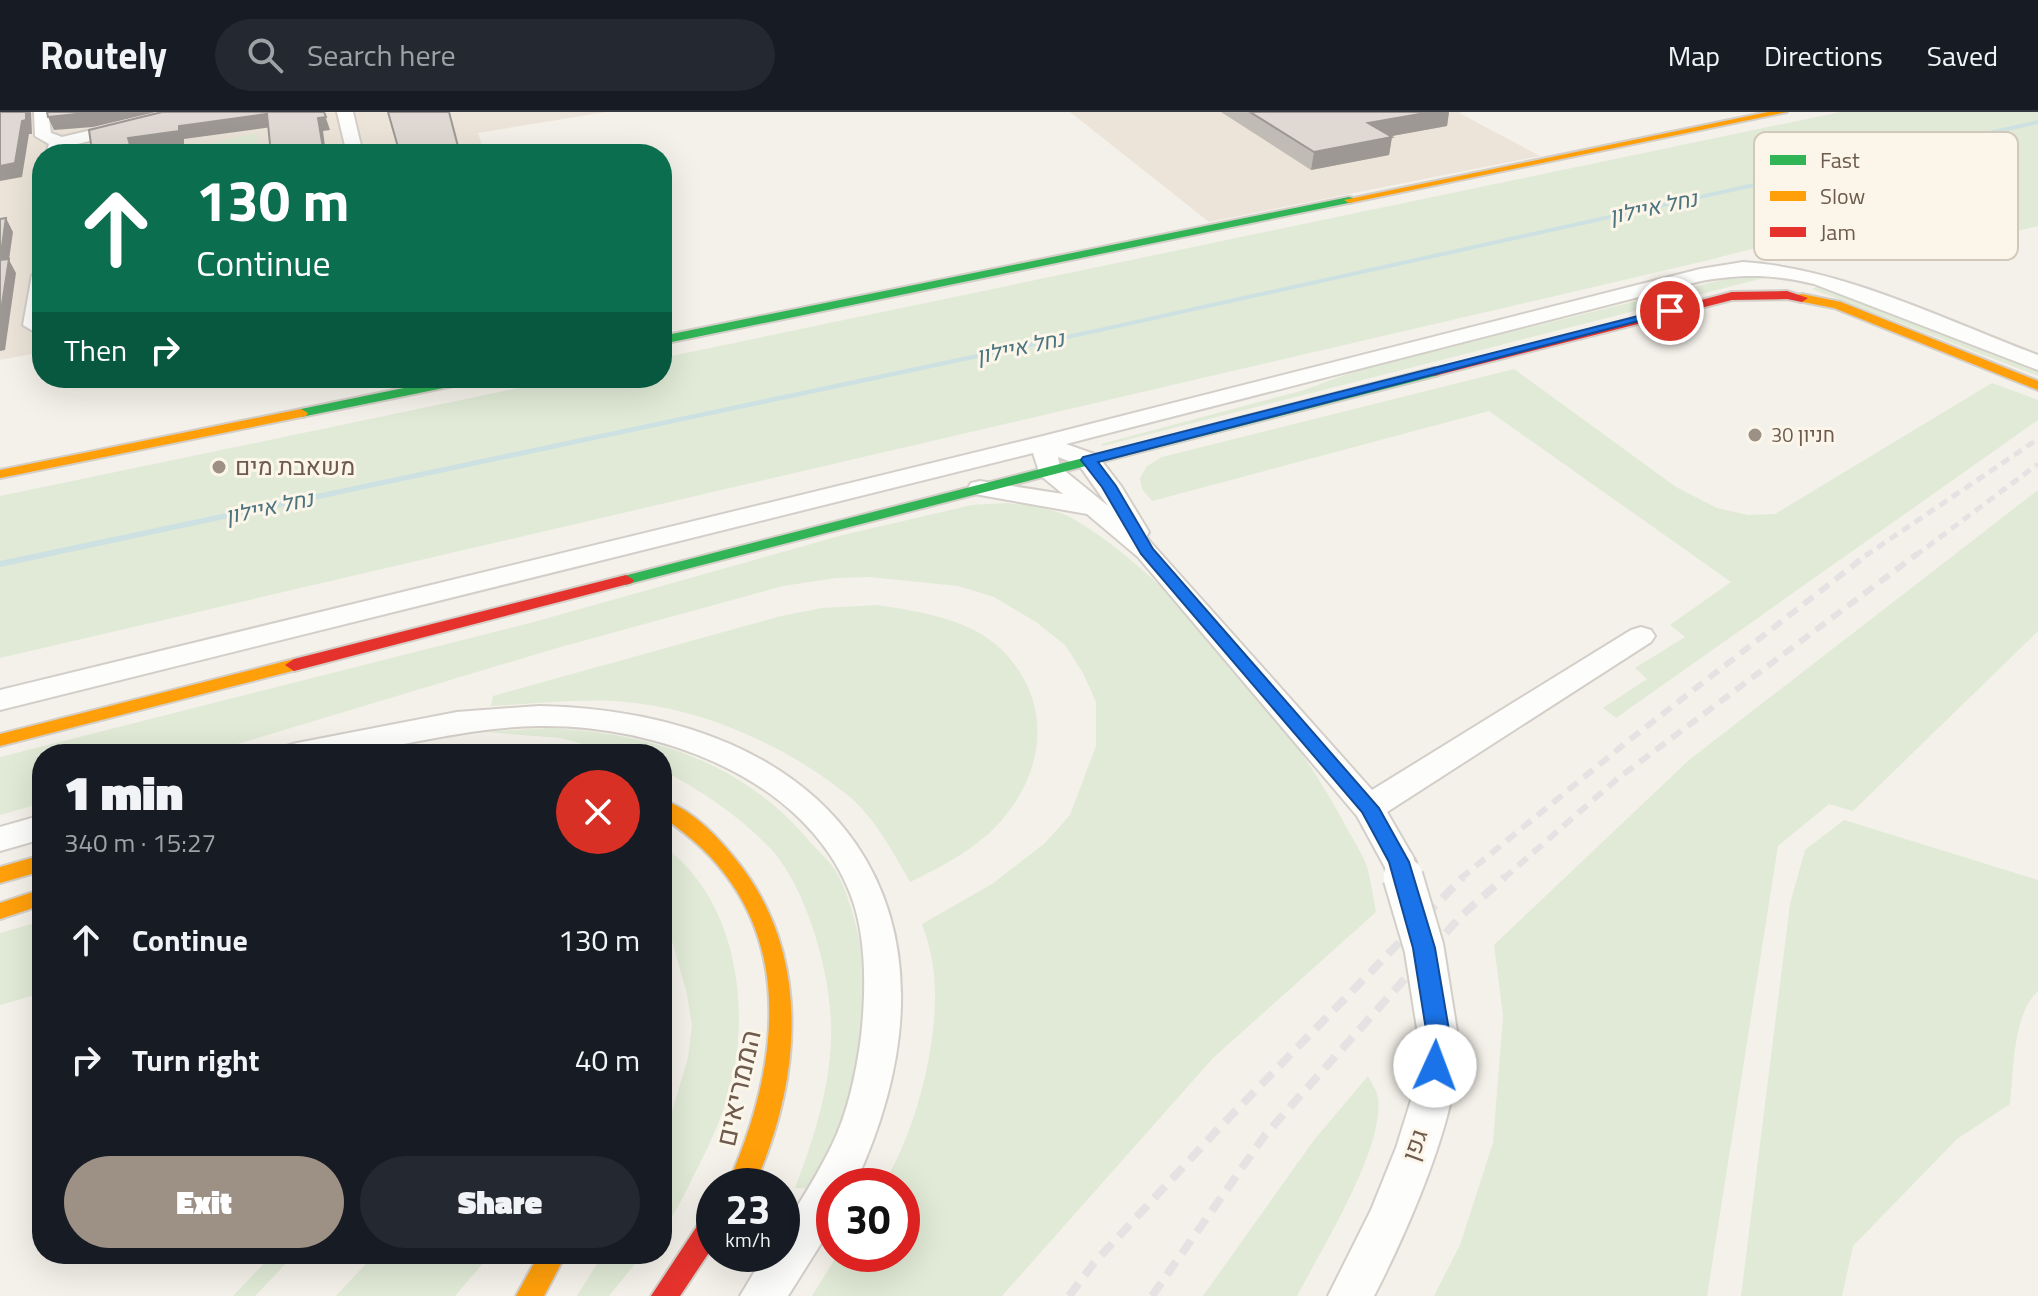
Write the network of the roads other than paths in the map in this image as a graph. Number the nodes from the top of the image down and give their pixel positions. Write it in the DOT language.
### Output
graph roads {
  1 [pos="189,112"];
  2 [pos="345,112"];
  3 [pos="1782,112"];
  4 [pos="41,113"];
  5 [pos="53,144"];
  6 [pos="73,144"];
  7 [pos="353,144"];
  8 [pos="672,338"];
  9 [pos="2038,363"];
  10 [pos="2038,386"];
  11 [pos="424,388"];
  12 [pos="1043,443"];
  13 [pos="1088,460"];
  14 [pos="1049,470"];
  15 [pos="0,474"];
  16 [pos="980,488"];
  17 [pos="1097,509"];
  18 [pos="1147,551"];
  19 [pos="1641,636"];
  20 [pos="0,700"];
  21 [pos="0,740"];
  22 [pos="342,744"];
  23 [pos="1369,808"];
  24 [pos="672,814"];
  25 [pos="32,830"];
  26 [pos="0,839"];
  27 [pos="32,866"];
  28 [pos="0,875"];
  29 [pos="32,900"];
  30 [pos="0,911"];
  31 [pos="748,1168"];
  32 [pos="696,1249"];
  33 [pos="546,1264"];
  34 [pos="547,1264"];
  35 [pos="517,1296"];
  36 [pos="529,1296"];
  37 [pos="664,1296"];
  38 [pos="762,1296"];
  39 [pos="1350,1296"];
  1 -- 6 [label="street"];
  2 -- 7 [label="street"];
  3 -- 8 [label="street"];
  4 -- 5 [label="street"];
  9 -- 12 [label="street"];
  10 -- 13 [label="street"];
  11 -- 15 [label="street"];
  12 -- 13 [label="street"];
  12 -- 14 [label="street"];
  12 -- 20 [label="street"];
  13 -- 14 [label="street"];
  13 -- 18 [label="street"];
  14 -- 16 [label="street"];
  14 -- 17 [label="street"];
  16 -- 17 [label="street"];
  16 -- 21 [label="street"];
  17 -- 18 [label="street"];
  18 -- 23 [label="street, גפן"];
  19 -- 23 [label="street"];
  22 -- 38 [label="street"];
  23 -- 39 [label="street, גפן, bridge"];
  24 -- 31 [label="street, הממריאים"];
  25 -- 26 [label="street"];
  27 -- 28 [label="street"];
  29 -- 30 [label="street"];
  32 -- 37 [label="street"];
  33 -- 35 [label="street"];
  34 -- 36 [label="street"];
}
